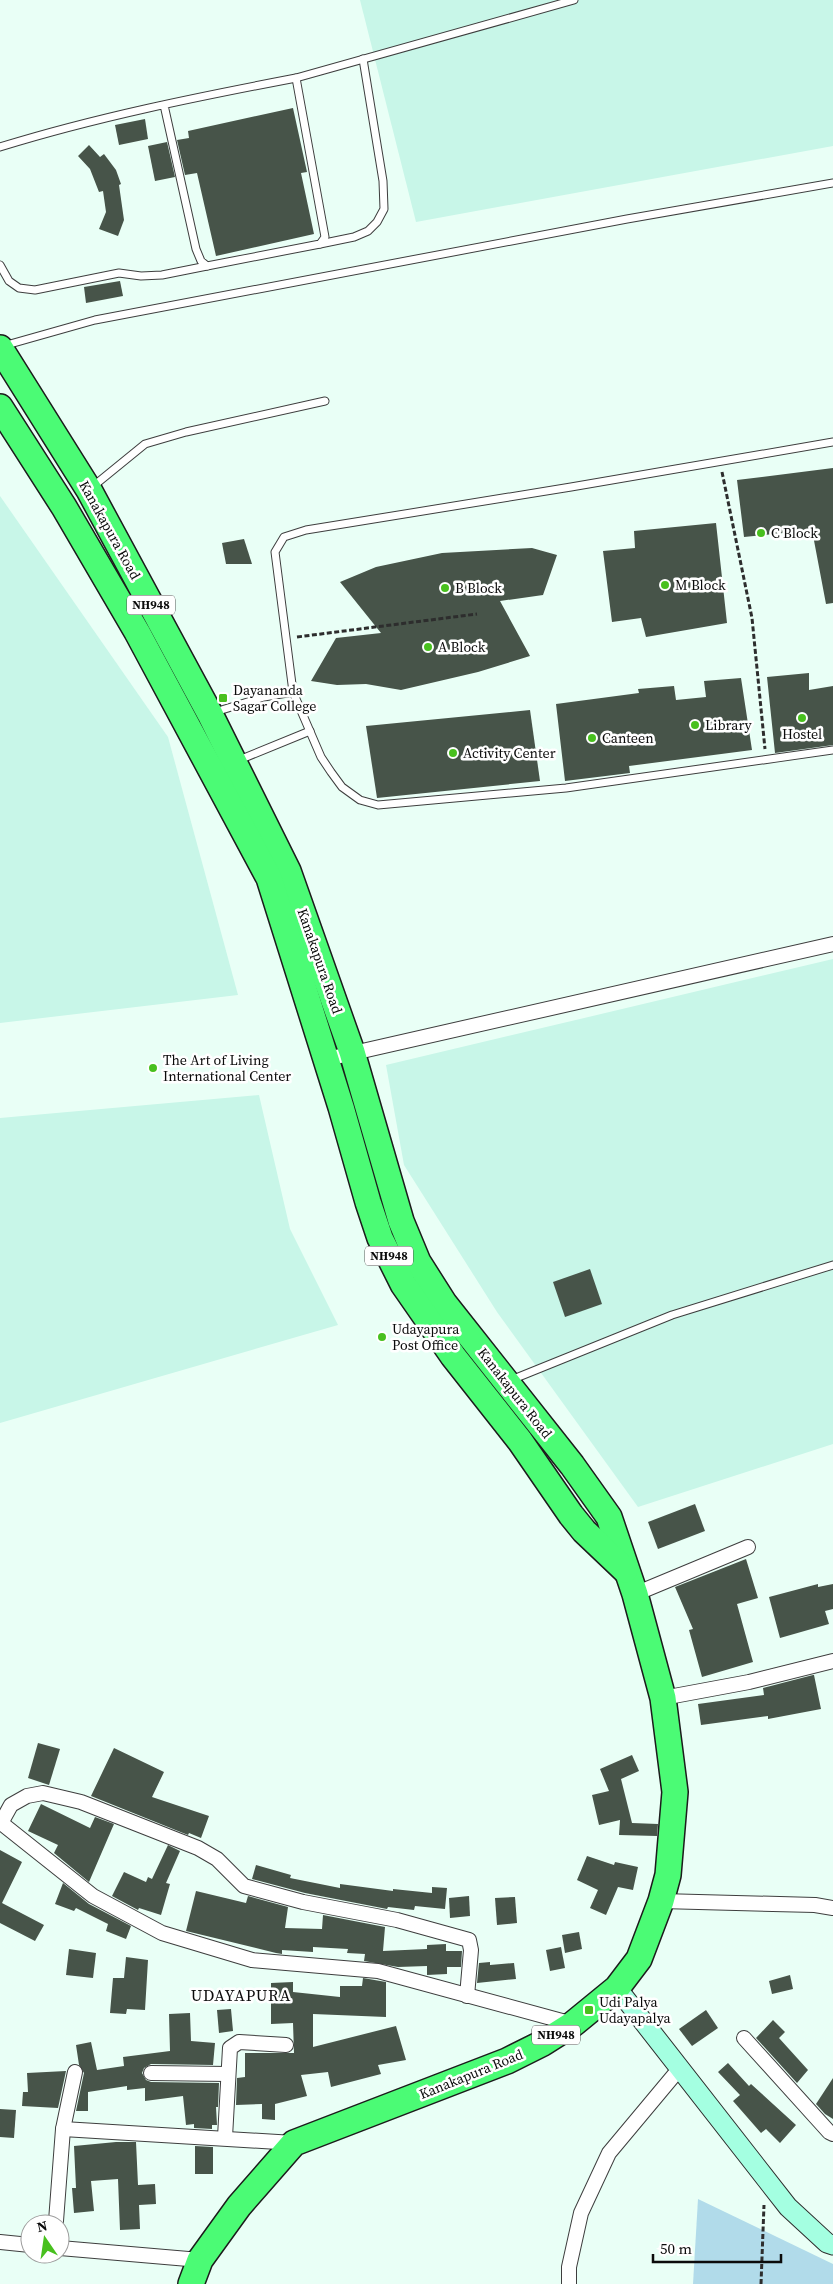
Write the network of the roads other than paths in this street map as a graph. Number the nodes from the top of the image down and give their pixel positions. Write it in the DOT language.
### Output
graph roads {
  1 [pos="574,0"];
  2 [pos="363,59"];
  3 [pos="296,78"];
  4 [pos="164,105"];
  5 [pos="0,148"];
  6 [pos="833,183"];
  7 [pos="320,244"];
  8 [pos="0,265"];
  9 [pos="207,266"];
  10 [pos="0,347"];
  11 [pos="325,401"];
  12 [pos="0,407"];
  13 [pos="833,442"];
  14 [pos="89,490"];
  15 [pos="293,692"];
  16 [pos="210,714"];
  17 [pos="310,731"];
  18 [pos="833,750"];
  19 [pos="235,762"];
  20 [pos="833,944"];
  21 [pos="352,1052"];
  22 [pos="327,1059"];
  23 [pos="833,1265"];
  24 [pos="435,1310"];
  25 [pos="506,1382"];
  26 [pos="748,1547"];
  27 [pos="631,1583"];
  28 [pos="833,1660"];
  29 [pos="663,1698"];
  30 [pos="1,1823"];
  31 [pos="661,1901"];
  32 [pos="833,1908"];
  33 [pos="617,1988"];
  34 [pos="467,1996"];
  35 [pos="573,2024"];
  36 [pos="744,2038"];
  37 [pos="286,2045"];
  38 [pos="680,2068"];
  39 [pos="74,2072"];
  40 [pos="151,2073"];
  41 [pos="228,2074"];
  42 [pos="63,2129"];
  43 [pos="833,2134"];
  44 [pos="225,2137"];
  45 [pos="294,2143"];
  46 [pos="57,2214"];
  47 [pos="0,2242"];
  48 [pos="20,2244"];
  49 [pos="833,2245"];
  50 [pos="70,2249"];
  51 [pos="200,2260"];
  52 [pos="191,2284"];
  53 [pos="569,2284"];
  1 -- 2 [label="lane"];
  2 -- 3 [label="lane"];
  2 -- 7 [label="lane"];
  3 -- 4 [label="lane"];
  3 -- 7 [label="lane"];
  4 -- 5 [label="lane"];
  4 -- 9 [label="lane"];
  6 -- 10 [label="lane"];
  7 -- 9 [label="lane"];
  8 -- 9 [label="lane"];
  10 -- 14 [label="highway, Kanakapura Road / NH948"];
  11 -- 14 [label="lane"];
  12 -- 22 [label="highway, Kanakapura Road / NH948"];
  13 -- 15 [label="lane"];
  14 -- 16 [label="highway, Kanakapura Road / NH948"];
  15 -- 16 [label="lane"];
  15 -- 17 [label="lane"];
  16 -- 19 [label="highway, Kanakapura Road / NH948"];
  17 -- 18 [label="lane"];
  17 -- 19 [label="lane"];
  19 -- 21 [label="highway, Kanakapura Road / NH948"];
  20 -- 21 [label="street"];
  21 -- 22 [label="street"];
  21 -- 24 [label="highway, Kanakapura Road / NH948"];
  22 -- 24 [label="highway, Kanakapura Road / NH948"];
  23 -- 25 [label="lane"];
  24 -- 25 [label="highway, Kanakapura Road / NH948"];
  24 -- 27 [label="highway, Kanakapura Road / NH948"];
  25 -- 27 [label="highway, Kanakapura Road / NH948"];
  26 -- 27 [label="street"];
  27 -- 29 [label="highway, Kanakapura Road / NH948"];
  28 -- 29 [label="street"];
  29 -- 31 [label="highway, Kanakapura Road / NH948"];
  30 -- 34 [label="street"];
  30 -- 34 [label="street"];
  31 -- 32 [label="street"];
  31 -- 33 [label="highway, Kanakapura Road / NH948"];
  33 -- 35 [label="highway, Kanakapura Road / NH948"];
  33 -- 38 [label="street"];
  34 -- 35 [label="street"];
  35 -- 45 [label="highway, Kanakapura Road / NH948"];
  36 -- 43 [label="street"];
  37 -- 41 [label="street"];
  38 -- 49 [label="street"];
  38 -- 53 [label="street"];
  39 -- 42 [label="street"];
  40 -- 41 [label="street"];
  41 -- 44 [label="street"];
  42 -- 44 [label="street"];
  42 -- 46 [label="street"];
  44 -- 45 [label="street"];
  45 -- 51 [label="highway, Kanakapura Road / NH948"];
  47 -- 48 [label="street"];
  50 -- 51 [label="street"];
  51 -- 52 [label="highway, Kanakapura Road / NH948"];
}
